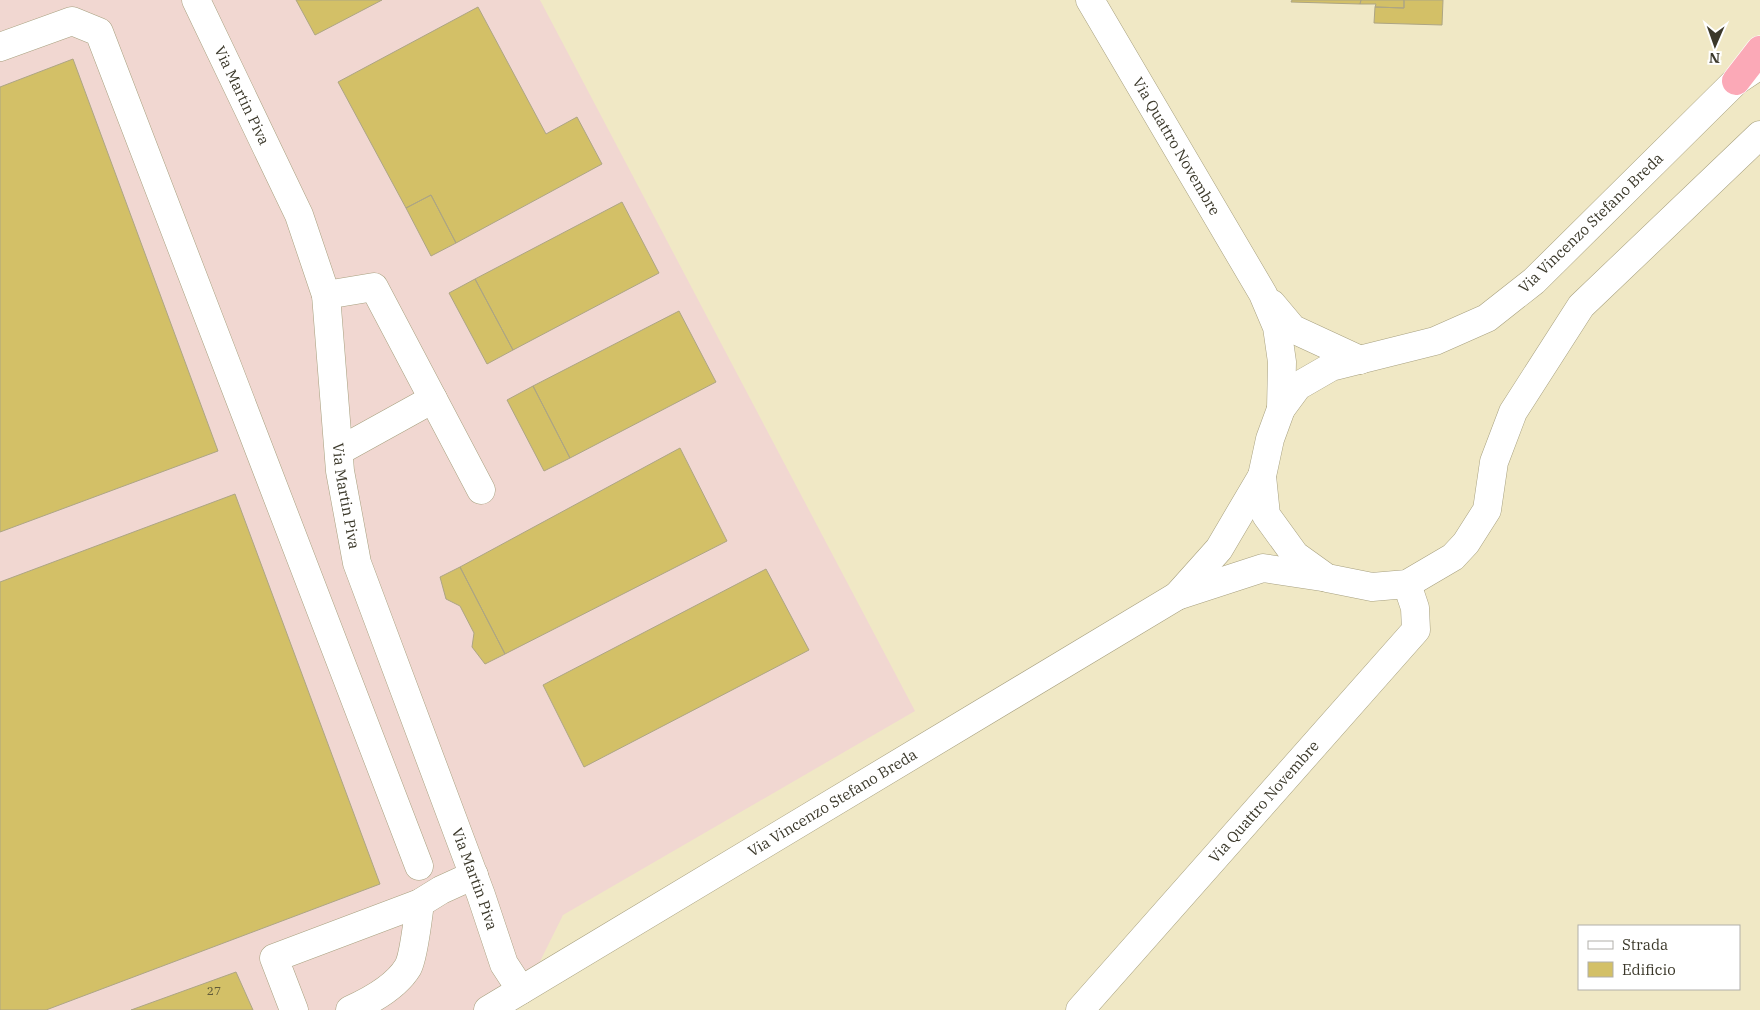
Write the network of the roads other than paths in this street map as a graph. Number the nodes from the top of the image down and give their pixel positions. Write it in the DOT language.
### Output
graph roads {
  1 [pos="196,0"];
  2 [pos="1090,0"];
  3 [pos="0,47"];
  4 [pos="1760,50"];
  5 [pos="1760,65"];
  6 [pos="1736,81"];
  7 [pos="1760,136"];
  8 [pos="1263,294"];
  9 [pos="326,295"];
  10 [pos="1360,360"];
  11 [pos="433,399"];
  12 [pos="1281,410"];
  13 [pos="340,450"];
  14 [pos="1262,476"];
  15 [pos="481,490"];
  16 [pos="1327,578"];
  17 [pos="1407,584"];
  18 [pos="1177,596"];
  19 [pos="419,866"];
  20 [pos="474,875"];
  21 [pos="420,903"];
  22 [pos="521,990"];
  23 [pos="294,1010"];
  24 [pos="350,1010"];
  25 [pos="488,1010"];
  26 [pos="1080,1010"];
  1 -- 9 [label="street, Via Martin Piva"];
  2 -- 8 [label="street, Via Quattro Novembre"];
  3 -- 19 [label="street"];
  4 -- 6 [label="highway"];
  5 -- 6 [label="street, Via Vincenzo Stefano Breda"];
  6 -- 10 [label="street, Via Vincenzo Stefano Breda"];
  7 -- 17 [label="street, Via Vincenzo Stefano Breda"];
  8 -- 10 [label="street, Via Quattro Novembre"];
  8 -- 12 [label="street, Via Quattro Novembre"];
  9 -- 11 [label="street"];
  9 -- 13 [label="street, Via Martin Piva"];
  10 -- 12 [label="street, Via Vincenzo Stefano Breda"];
  11 -- 13 [label="street"];
  11 -- 15 [label="street"];
  12 -- 14 [label="street, Via Vincenzo Stefano Breda"];
  13 -- 20 [label="street, Via Martin Piva"];
  14 -- 16 [label="street, Via Vincenzo Stefano Breda"];
  14 -- 18 [label="street, Via Vincenzo Stefano Breda"];
  16 -- 17 [label="street, Via Vincenzo Stefano Breda"];
  16 -- 18 [label="street, Via Vincenzo Stefano Breda"];
  17 -- 26 [label="street, Via Quattro Novembre"];
  18 -- 22 [label="street, Via Vincenzo Stefano Breda"];
  20 -- 21 [label="street"];
  20 -- 22 [label="street, Via Martin Piva"];
  21 -- 23 [label="street"];
  21 -- 24 [label="street"];
  22 -- 25 [label="street, Via Vincenzo Stefano Breda"];
}
